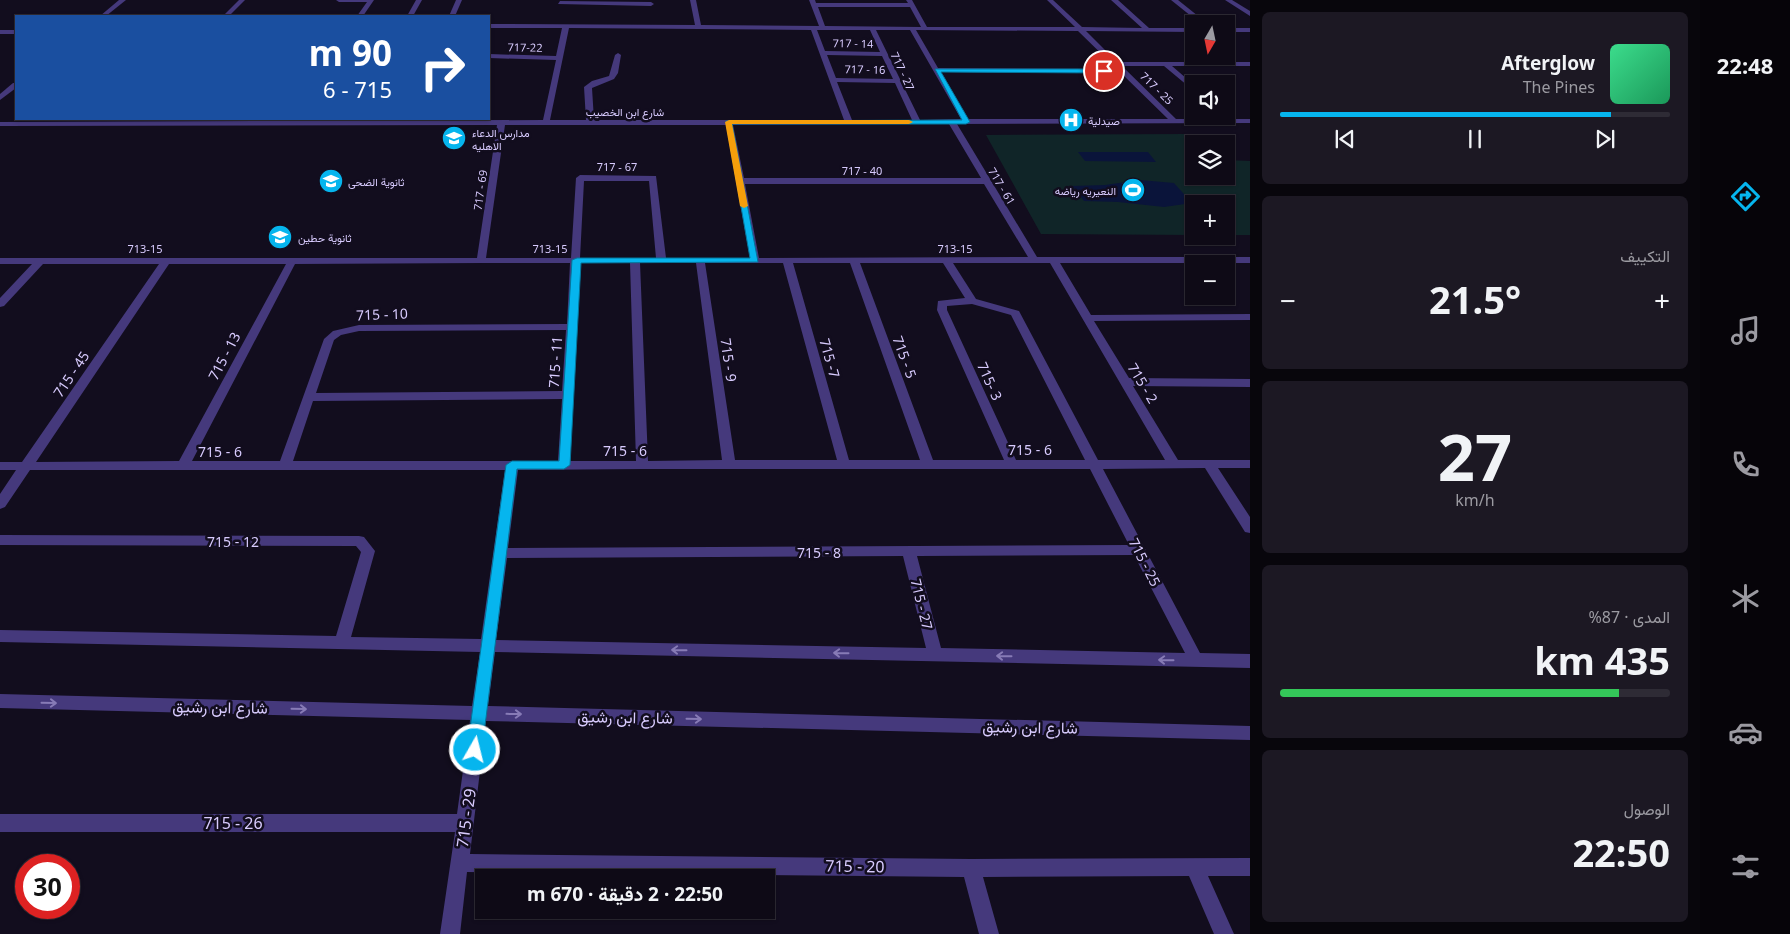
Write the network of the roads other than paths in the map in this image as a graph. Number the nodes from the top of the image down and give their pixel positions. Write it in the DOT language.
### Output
graph roads {
  1 [pos="123,0"];
  2 [pos="242,0"];
  3 [pos="340,0"];
  4 [pos="371,0"];
  5 [pos="419,0"];
  6 [pos="459,0"];
  7 [pos="693,0"];
  8 [pos="1050,0"];
  9 [pos="1114,0"];
  10 [pos="1174,0"];
  11 [pos="1228,0"];
  12 [pos="560,2"];
  13 [pos="651,2"];
  14 [pos="813,2"];
  15 [pos="910,2"];
  16 [pos="558,11"];
  17 [pos="652,12"];
  18 [pos="1250,14"];
  19 [pos="104,15"];
  20 [pos="227,15"];
  21 [pos="361,15"];
  22 [pos="411,15"];
  23 [pos="452,15"];
  24 [pos="1193,15"];
  25 [pos="557,18"];
  26 [pos="652,19"];
  27 [pos="491,26"];
  28 [pos="555,26"];
  29 [pos="566,26"];
  30 [pos="653,27"];
  31 [pos="698,27"];
  32 [pos="813,28"];
  33 [pos="823,28"];
  34 [pos="872,28"];
  35 [pos="912,28"];
  36 [pos="925,28"];
  37 [pos="1080,29"];
  38 [pos="1148,30"];
  39 [pos="1185,30"];
  40 [pos="1235,30"];
  41 [pos="1250,30"];
  42 [pos="0,32"];
  43 [pos="15,32"];
  44 [pos="822,53"];
  45 [pos="884,54"];
  46 [pos="618,55"];
  47 [pos="490,56"];
  48 [pos="560,58"];
  49 [pos="1116,64"];
  50 [pos="1166,64"];
  51 [pos="1250,64"];
  52 [pos="937,70"];
  53 [pos="1122,71"];
  54 [pos="833,80"];
  55 [pos="897,81"];
  56 [pos="1185,81"];
  57 [pos="15,86"];
  58 [pos="0,98"];
  59 [pos="1235,120"];
  60 [pos="174,121"];
  61 [pos="278,121"];
  62 [pos="352,121"];
  63 [pos="405,121"];
  64 [pos="455,121"];
  65 [pos="1185,121"];
  66 [pos="1250,121"];
  67 [pos="729,122"];
  68 [pos="848,122"];
  69 [pos="917,122"];
  70 [pos="952,122"];
  71 [pos="966,122"];
  72 [pos="1174,122"];
  73 [pos="501,123"];
  74 [pos="546,123"];
  75 [pos="590,123"];
  76 [pos="0,124"];
  77 [pos="739,181"];
  78 [pos="985,181"];
  79 [pos="577,260"];
  80 [pos="635,260"];
  81 [pos="660,260"];
  82 [pos="700,260"];
  83 [pos="755,260"];
  84 [pos="787,260"];
  85 [pos="854,260"];
  86 [pos="946,260"];
  87 [pos="1034,260"];
  88 [pos="1053,260"];
  89 [pos="1250,260"];
  90 [pos="0,261"];
  91 [pos="40,261"];
  92 [pos="166,261"];
  93 [pos="292,261"];
  94 [pos="481,261"];
  95 [pos="972,300"];
  96 [pos="0,304"];
  97 [pos="1250,317"];
  98 [pos="1087,318"];
  99 [pos="572,327"];
  100 [pos="1126,382"];
  101 [pos="1250,383"];
  102 [pos="568,395"];
  103 [pos="310,397"];
  104 [pos="729,464"];
  105 [pos="844,464"];
  106 [pos="928,464"];
  107 [pos="1012,464"];
  108 [pos="1095,464"];
  109 [pos="1174,464"];
  110 [pos="1209,464"];
  111 [pos="1250,464"];
  112 [pos="285,465"];
  113 [pos="512,465"];
  114 [pos="564,465"];
  115 [pos="642,465"];
  116 [pos="0,466"];
  117 [pos="26,466"];
  118 [pos="183,466"];
  119 [pos="0,504"];
  120 [pos="1250,528"];
  121 [pos="0,540"];
  122 [pos="1138,550"];
  123 [pos="500,552"];
  124 [pos="909,552"];
  125 [pos="0,636"];
  126 [pos="342,643"];
  127 [pos="488,646"];
  128 [pos="935,655"];
  129 [pos="1196,660"];
  130 [pos="1250,661"];
  131 [pos="0,701"];
  132 [pos="480,714"];
  133 [pos="1250,733"];
  134 [pos="0,823"];
  135 [pos="465,823"];
  136 [pos="460,863"];
  137 [pos="1194,867"];
  138 [pos="1250,867"];
  139 [pos="971,868"];
  140 [pos="450,934"];
  141 [pos="989,934"];
  142 [pos="1224,934"];
  1 -- 19 [label="street"];
  2 -- 20 [label="street"];
  3 -- 4 [label="street"];
  4 -- 21 [label="street"];
  5 -- 22 [label="street"];
  6 -- 23 [label="street"];
  7 -- 31 [label="street"];
  8 -- 37 [label="street, 717 - 25"];
  9 -- 38 [label="street"];
  10 -- 24 [label="street"];
  11 -- 18 [label="street"];
  12 -- 13 [label="street"];
  12 -- 16 [label="street"];
  13 -- 17 [label="street"];
  14 -- 15 [label="street"];
  14 -- 33 [label="street"];
  15 -- 36 [label="street"];
  25 -- 28 [label="street"];
  26 -- 30 [label="street"];
  27 -- 28 [label="street"];
  28 -- 29 [label="street"];
  29 -- 30 [label="street"];
  29 -- 48 [label="street"];
  30 -- 31 [label="street"];
  31 -- 32 [label="street"];
  32 -- 33 [label="street"];
  32 -- 44 [label="street"];
  33 -- 34 [label="street"];
  34 -- 35 [label="street"];
  34 -- 45 [label="street, 717 - 27"];
  35 -- 36 [label="street"];
  35 -- 52 [label="street"];
  36 -- 37 [label="street"];
  37 -- 38 [label="street"];
  37 -- 49 [label="street, 717 - 25"];
  38 -- 39 [label="street"];
  40 -- 41 [label="street"];
  42 -- 43 [label="street"];
  44 -- 45 [label="street, 717 - 14"];
  44 -- 54 [label="street"];
  45 -- 55 [label="street, 717 - 27"];
  46 -- 75 [label="street"];
  47 -- 48 [label="street, 717-22"];
  48 -- 74 [label="street"];
  49 -- 50 [label="street"];
  49 -- 53 [label="street, 717 - 25"];
  50 -- 51 [label="street"];
  50 -- 56 [label="street"];
  52 -- 53 [label="street"];
  52 -- 71 [label="street"];
  53 -- 72 [label="street, 717 - 25"];
  54 -- 55 [label="street, 717 - 16"];
  54 -- 68 [label="street"];
  55 -- 69 [label="street, 717 - 27"];
  57 -- 58 [label="street"];
  59 -- 66 [label="street, شارع ابن الخصيب"];
  60 -- 61 [label="street, شارع ابن الخصيب"];
  60 -- 76 [label="street, شارع ابن الخصيب"];
  61 -- 62 [label="street, شارع ابن الخصيب"];
  62 -- 63 [label="street, شارع ابن الخصيب"];
  63 -- 64 [label="street, شارع ابن الخصيب"];
  64 -- 73 [label="street, شارع ابن الخصيب"];
  65 -- 72 [label="street, شارع ابن الخصيب"];
  67 -- 68 [label="street, شارع ابن الخصيب"];
  67 -- 75 [label="street, شارع ابن الخصيب"];
  67 -- 77 [label="street"];
  68 -- 69 [label="street, شارع ابن الخصيب"];
  69 -- 70 [label="street, شارع ابن الخصيب"];
  70 -- 71 [label="street, شارع ابن الخصيب"];
  70 -- 78 [label="street, 717 - 61"];
  71 -- 72 [label="street, شارع ابن الخصيب"];
  73 -- 74 [label="street, شارع ابن الخصيب"];
  73 -- 94 [label="street, 717 - 69"];
  74 -- 75 [label="street, شارع ابن الخصيب"];
  77 -- 78 [label="street, 717 - 40"];
  77 -- 83 [label="street"];
  78 -- 87 [label="street, 717 - 61"];
  79 -- 80 [label="street, 713-15"];
  79 -- 81 [label="street, 717 - 67"];
  79 -- 94 [label="street, 713-15"];
  79 -- 99 [label="street, 715 - 11"];
  80 -- 81 [label="street, 713-15"];
  80 -- 115 [label="street"];
  81 -- 82 [label="street, 713-15"];
  82 -- 83 [label="street, 713-15"];
  82 -- 104 [label="street, 715 - 9"];
  83 -- 84 [label="street, 713-15"];
  84 -- 85 [label="street, 713-15"];
  84 -- 105 [label="street, 715 -7"];
  85 -- 86 [label="street, 713-15"];
  85 -- 106 [label="street, 715 - 5"];
  86 -- 87 [label="street, 713-15"];
  86 -- 95 [label="street"];
  87 -- 88 [label="street, 713-15"];
  88 -- 89 [label="street, 713-15"];
  88 -- 98 [label="street, 715 - 2"];
  90 -- 91 [label="street, 713-15"];
  91 -- 92 [label="street, 713-15"];
  91 -- 96 [label="street"];
  92 -- 93 [label="street, 713-15"];
  92 -- 117 [label="street, 715 - 45"];
  93 -- 94 [label="street, 713-15"];
  93 -- 118 [label="street, 715 - 13"];
  95 -- 107 [label="street, 715- 3"];
  95 -- 108 [label="street, 715 - 25"];
  97 -- 98 [label="street"];
  98 -- 100 [label="street, 715 - 2"];
  99 -- 102 [label="street, 715 - 11"];
  99 -- 103 [label="street, 715 - 10"];
  100 -- 101 [label="street"];
  100 -- 109 [label="street, 715 - 2"];
  102 -- 103 [label="street"];
  102 -- 114 [label="street, 715 - 11"];
  103 -- 112 [label="street, 715 - 10"];
  104 -- 105 [label="street, 715 - 6"];
  104 -- 115 [label="street, 715 - 6"];
  105 -- 106 [label="street, 715 - 6"];
  106 -- 107 [label="street, 715 - 6"];
  107 -- 108 [label="street, 715 - 6"];
  108 -- 109 [label="street, 715 - 6"];
  108 -- 122 [label="street, 715 - 25"];
  109 -- 110 [label="street, 715 - 6"];
  110 -- 111 [label="street, 715 - 6"];
  110 -- 120 [label="street"];
  112 -- 113 [label="street, 715 - 6"];
  112 -- 118 [label="street, 715 - 6"];
  113 -- 114 [label="street, 715 - 6"];
  113 -- 123 [label="street, 715 - 29"];
  114 -- 115 [label="street, 715 - 6"];
  116 -- 117 [label="street, 715 - 6"];
  117 -- 118 [label="street, 715 - 6"];
  117 -- 119 [label="street, 715 - 45"];
  121 -- 126 [label="street, 715 - 12"];
  122 -- 124 [label="street, 715 - 8"];
  122 -- 129 [label="street, 715 - 25"];
  123 -- 124 [label="street, 715 - 8"];
  123 -- 127 [label="street, 715 - 29"];
  124 -- 128 [label="street, 715 - 27"];
  125 -- 126 [label="street"];
  126 -- 127 [label="street"];
  128 -- 127 [label="street, one-way"];
  127 -- 132 [label="street, 715 - 29"];
  129 -- 128 [label="street, one-way"];
  129 -- 130 [label="street"];
  131 -- 132 [label="street, شارع ابن رشيق, one-way"];
  132 -- 133 [label="street, شارع ابن رشيق, one-way"];
  132 -- 135 [label="street, 715 - 29"];
  134 -- 135 [label="street, 715 - 26"];
  135 -- 136 [label="street, 715 - 29"];
  136 -- 139 [label="street, 715 - 20"];
  136 -- 140 [label="street, 715 - 29"];
  137 -- 138 [label="street, 715 - 20"];
  137 -- 139 [label="street, 715 - 20"];
  137 -- 142 [label="street"];
  139 -- 141 [label="street"];
}
